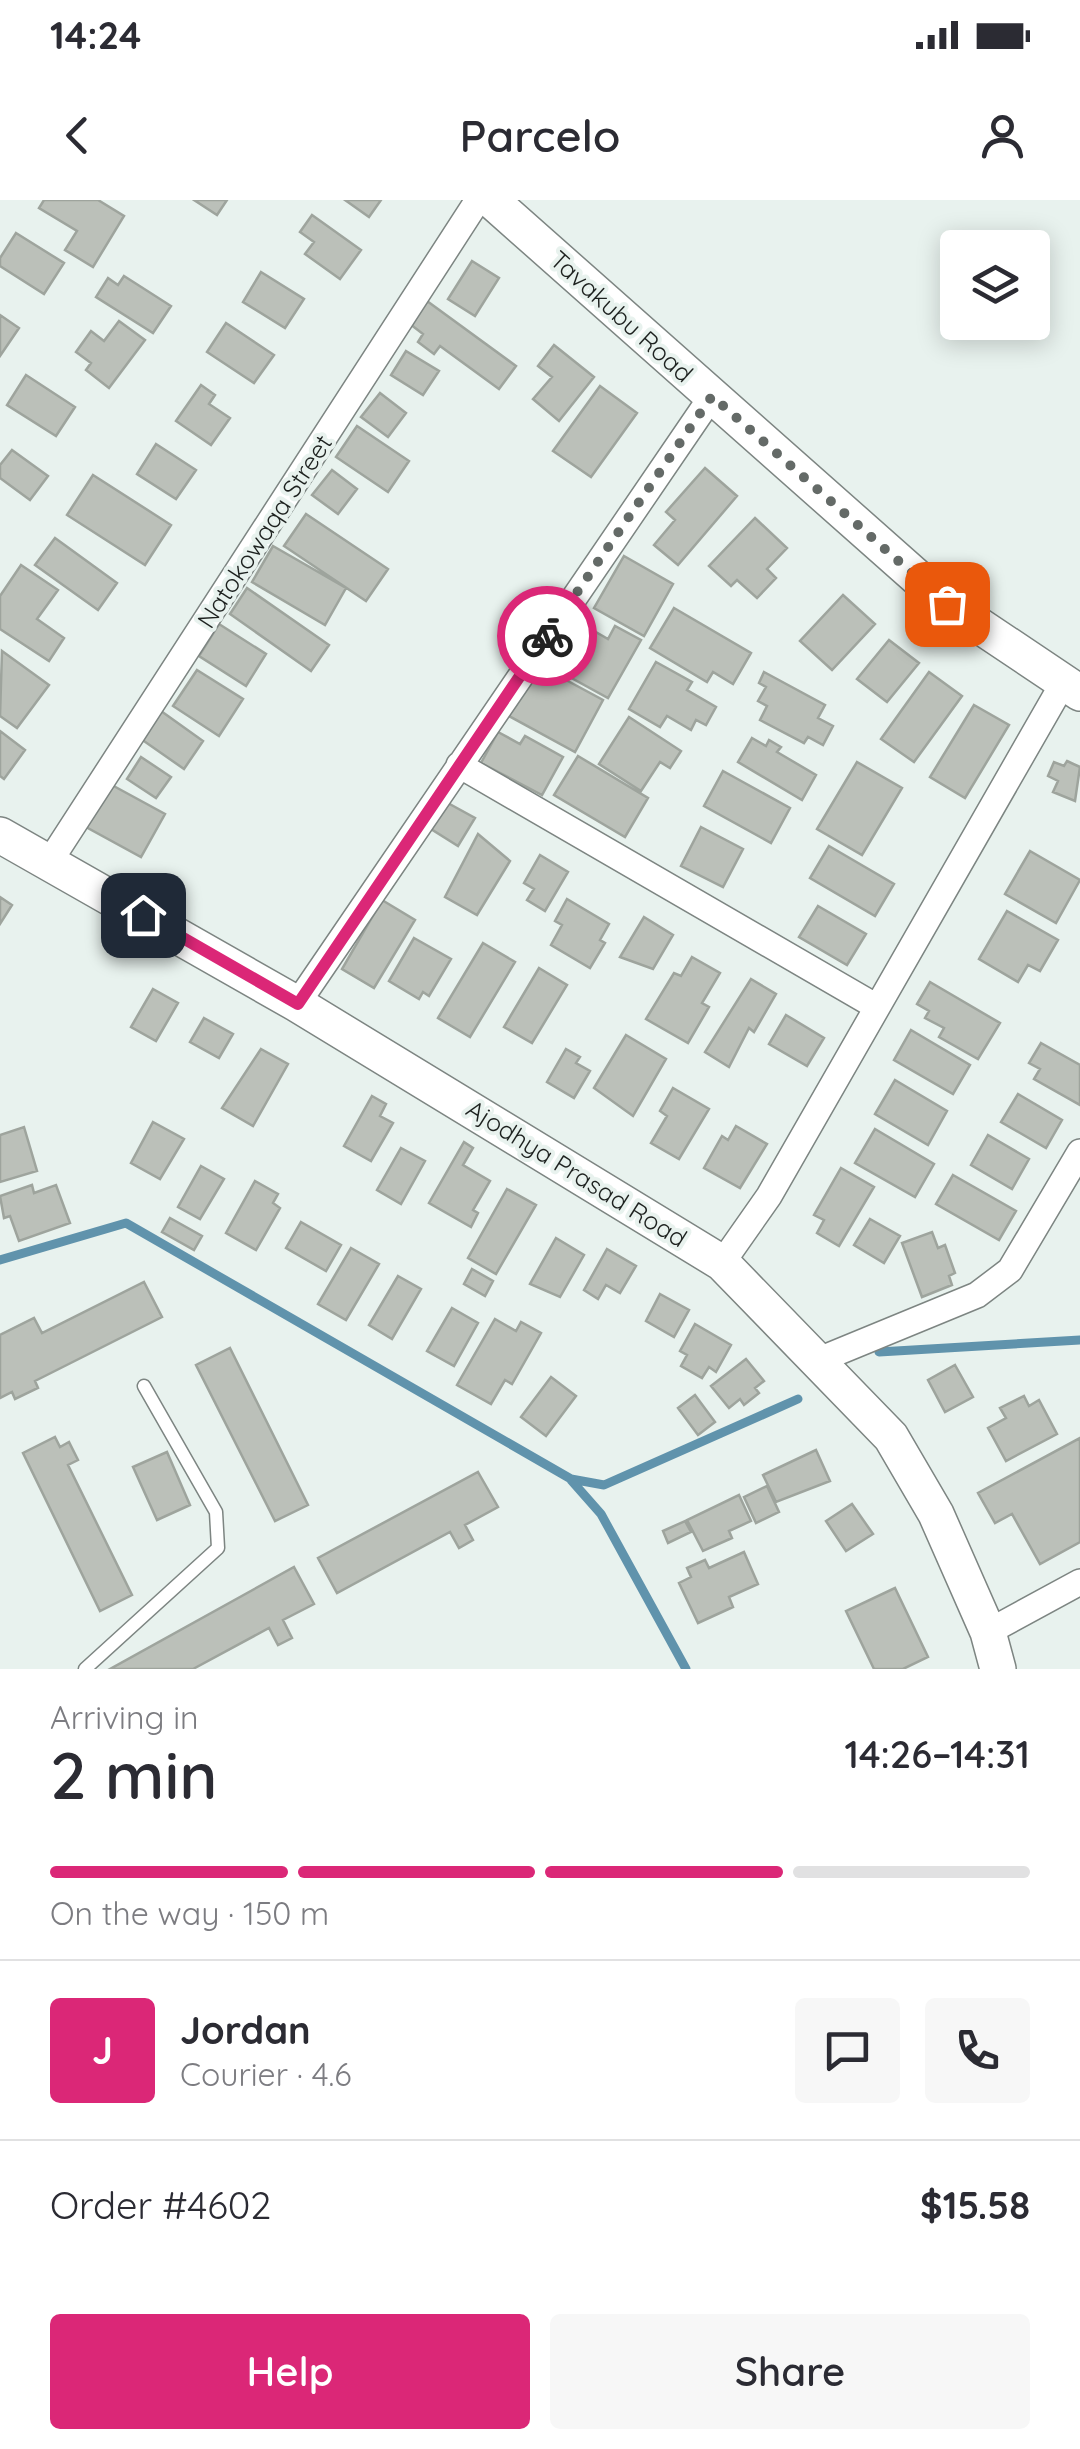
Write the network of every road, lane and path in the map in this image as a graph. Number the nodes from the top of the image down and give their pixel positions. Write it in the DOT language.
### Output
graph roads {
  1 [pos="478,200"];
  2 [pos="491,200"];
  3 [pos="712,396"];
  4 [pos="1071,689"];
  5 [pos="459,765"];
  6 [pos="0,835"];
  7 [pos="50,862"];
  8 [pos="298,1004"];
  9 [pos="877,1007"];
  10 [pos="1080,1152"];
  11 [pos="722,1263"];
  12 [pos="819,1360"];
  13 [pos="144,1386"];
  14 [pos="1080,1582"];
  15 [pos="988,1632"];
  16 [pos="85,1669"];
  17 [pos="998,1669"];
  1 -- 7 [label="street, Natokowaqa Street"];
  2 -- 3 [label="street, Tavakubu Road"];
  3 -- 4 [label="street, Tavakubu Road"];
  3 -- 5 [label="street"];
  4 -- 9 [label="street"];
  5 -- 8 [label="street"];
  5 -- 9 [label="street"];
  6 -- 7 [label="street, Ajodhya Prasad Road"];
  7 -- 8 [label="street, Ajodhya Prasad Road"];
  8 -- 11 [label="street, Ajodhya Prasad Road"];
  9 -- 11 [label="street"];
  10 -- 12 [label="street"];
  11 -- 12 [label="street, Ajodhya Prasad Road"];
  12 -- 15 [label="street, Ajodhya Prasad Road"];
  13 -- 16 [label="lane"];
  14 -- 15 [label="street"];
  15 -- 17 [label="street, Ajodhya Prasad Road"];
}
